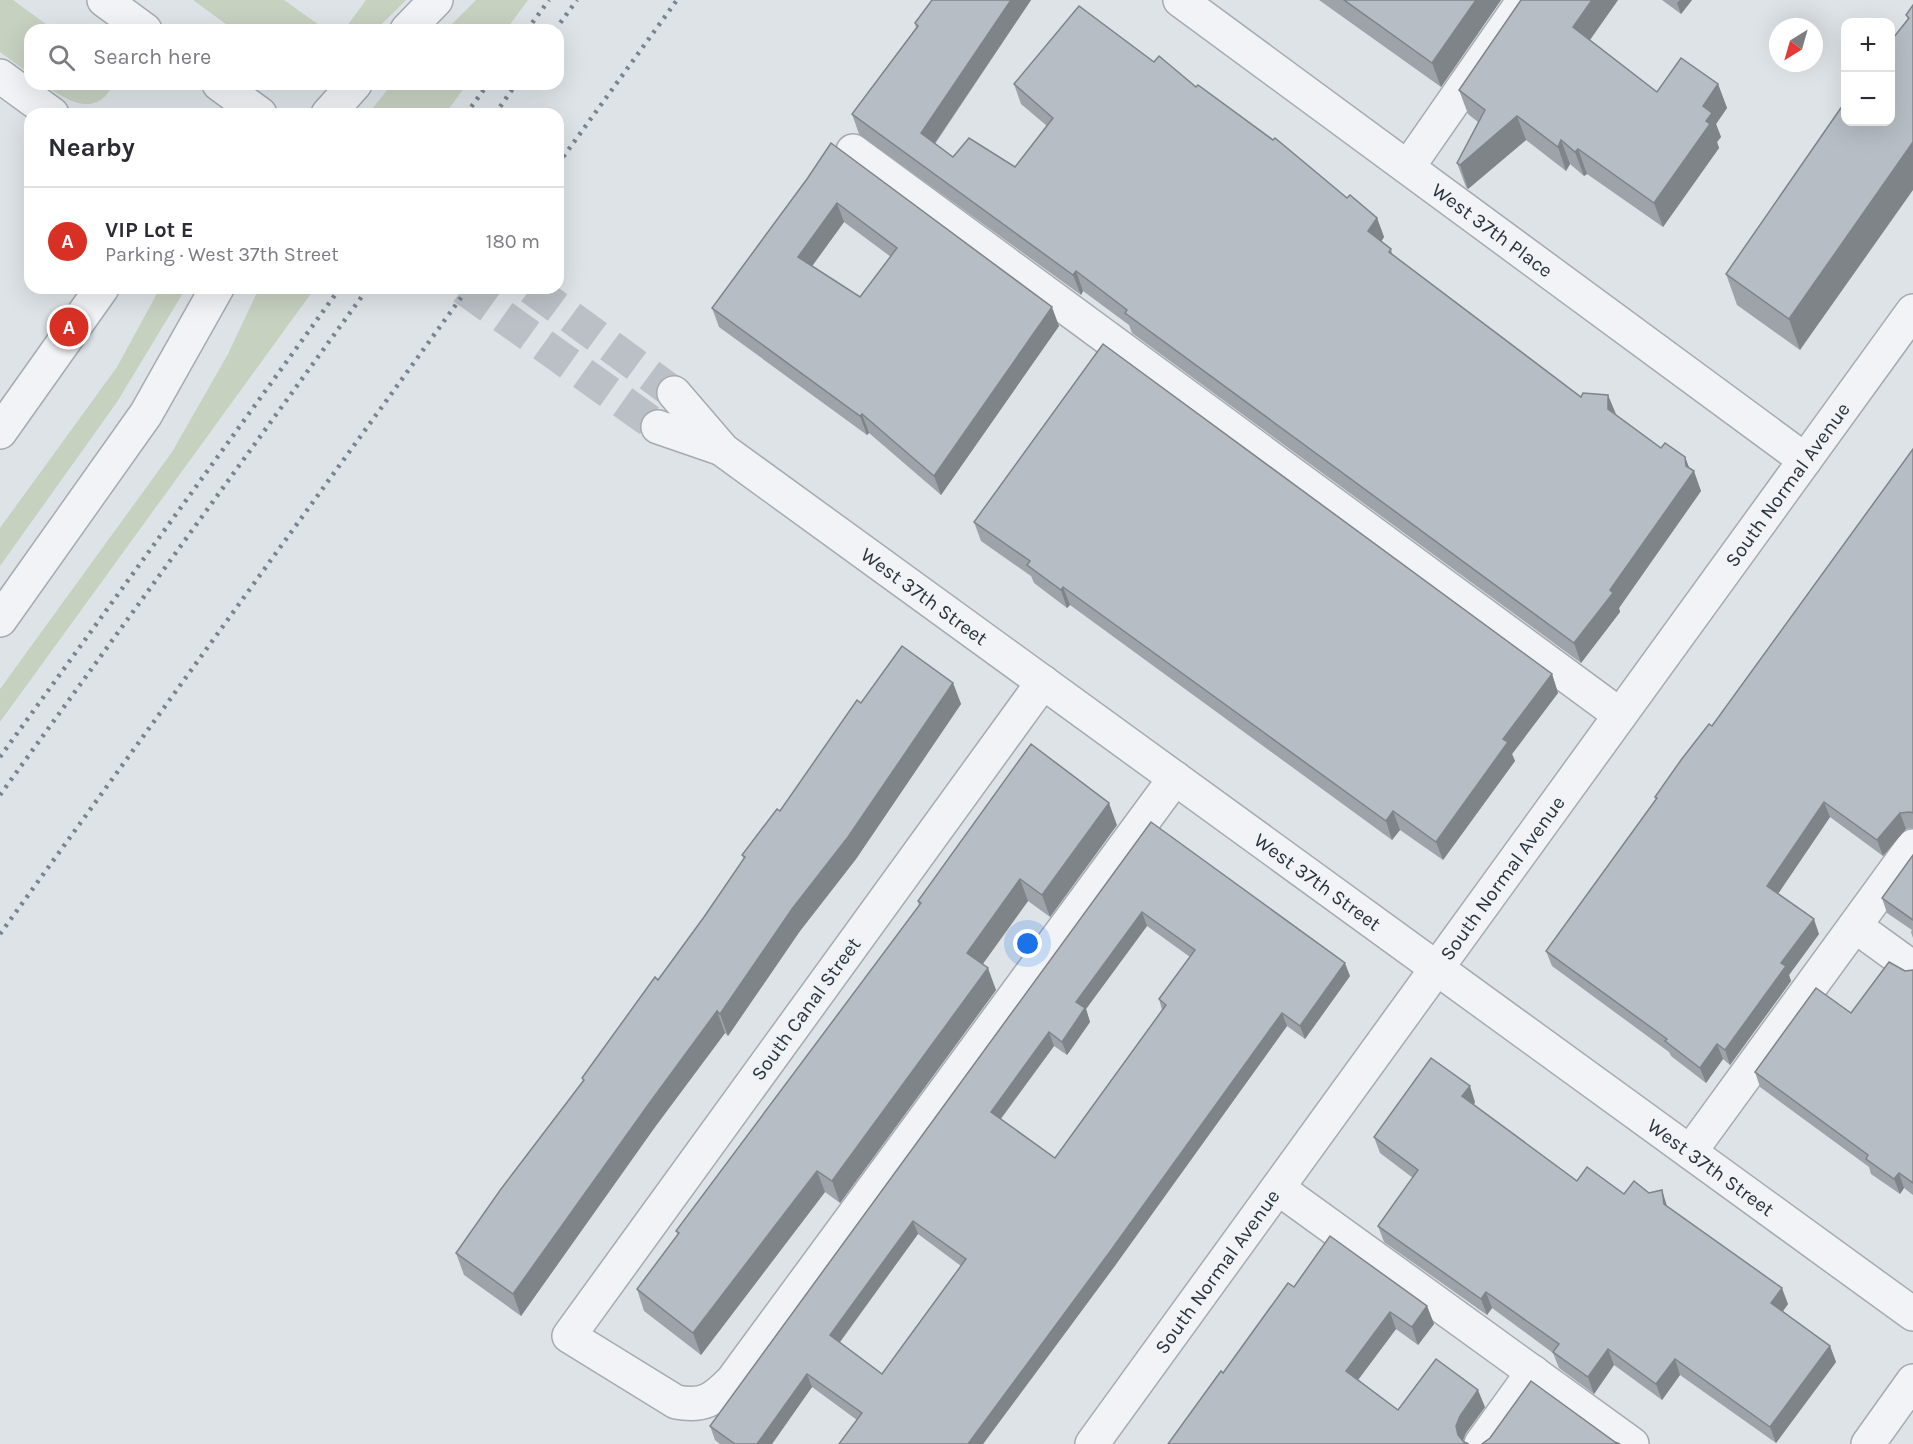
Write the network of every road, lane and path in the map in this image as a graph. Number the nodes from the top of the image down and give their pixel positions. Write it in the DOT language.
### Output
graph roads {
  1 [pos="104,0"];
  2 [pos="436,0"];
  3 [pos="1180,0"];
  4 [pos="1524,0"];
  5 [pos="137,24"];
  6 [pos="413,24"];
  7 [pos="0,76"];
  8 [pos="227,90"];
  9 [pos="350,90"];
  10 [pos="44,108"];
  11 [pos="252,108"];
  12 [pos="333,108"];
  13 [pos="853,151"];
  14 [pos="1408,167"];
  15 [pos="98,294"];
  16 [pos="214,294"];
  17 [pos="1913,311"];
  18 [pos="674,393"];
  19 [pos="658,427"];
  20 [pos="0,432"];
  21 [pos="723,450"];
  22 [pos="1805,460"];
  23 [pos="0,620"];
  24 [pos="1043,682"];
  25 [pos="1620,715"];
  26 [pos="1175,778"];
  27 [pos="1913,846"];
  28 [pos="1855,926"];
  29 [pos="1437,968"];
  30 [pos="1913,968"];
  31 [pos="1690,1152"];
  32 [pos="1278,1188"];
  33 [pos="1913,1314"];
  34 [pos="1533,1372"];
  35 [pos="1913,1382"];
  36 [pos="1092,1444"];
  37 [pos="1481,1444"];
  38 [pos="1632,1444"];
  39 [pos="1868,1444"];
  1 -- 5 [label="street"];
  2 -- 6 [label="street"];
  3 -- 14 [label="street, West 37th Place"];
  4 -- 14 [label="street"];
  7 -- 10 [label="street"];
  8 -- 11 [label="street"];
  9 -- 12 [label="street"];
  13 -- 25 [label="street"];
  14 -- 22 [label="street, West 37th Place"];
  15 -- 20 [label="street"];
  16 -- 23 [label="street"];
  17 -- 22 [label="street, South Normal Avenue"];
  18 -- 21 [label="street, West 37th Street"];
  19 -- 21 [label="street, West 37th Street"];
  21 -- 24 [label="street, West 37th Street"];
  22 -- 25 [label="street, South Normal Avenue"];
  24 -- 26 [label="street, West 37th Street"];
  24 -- 26 [label="street, South Canal Street"];
  25 -- 29 [label="street, South Normal Avenue"];
  26 -- 29 [label="street, West 37th Street"];
  27 -- 28 [label="street"];
  28 -- 30 [label="street"];
  28 -- 31 [label="street"];
  29 -- 31 [label="street, West 37th Street"];
  29 -- 32 [label="street, South Normal Avenue"];
  31 -- 33 [label="street, West 37th Street"];
  32 -- 34 [label="street"];
  32 -- 36 [label="street, South Normal Avenue"];
  34 -- 37 [label="street"];
  34 -- 38 [label="street"];
  35 -- 39 [label="street"];
}
